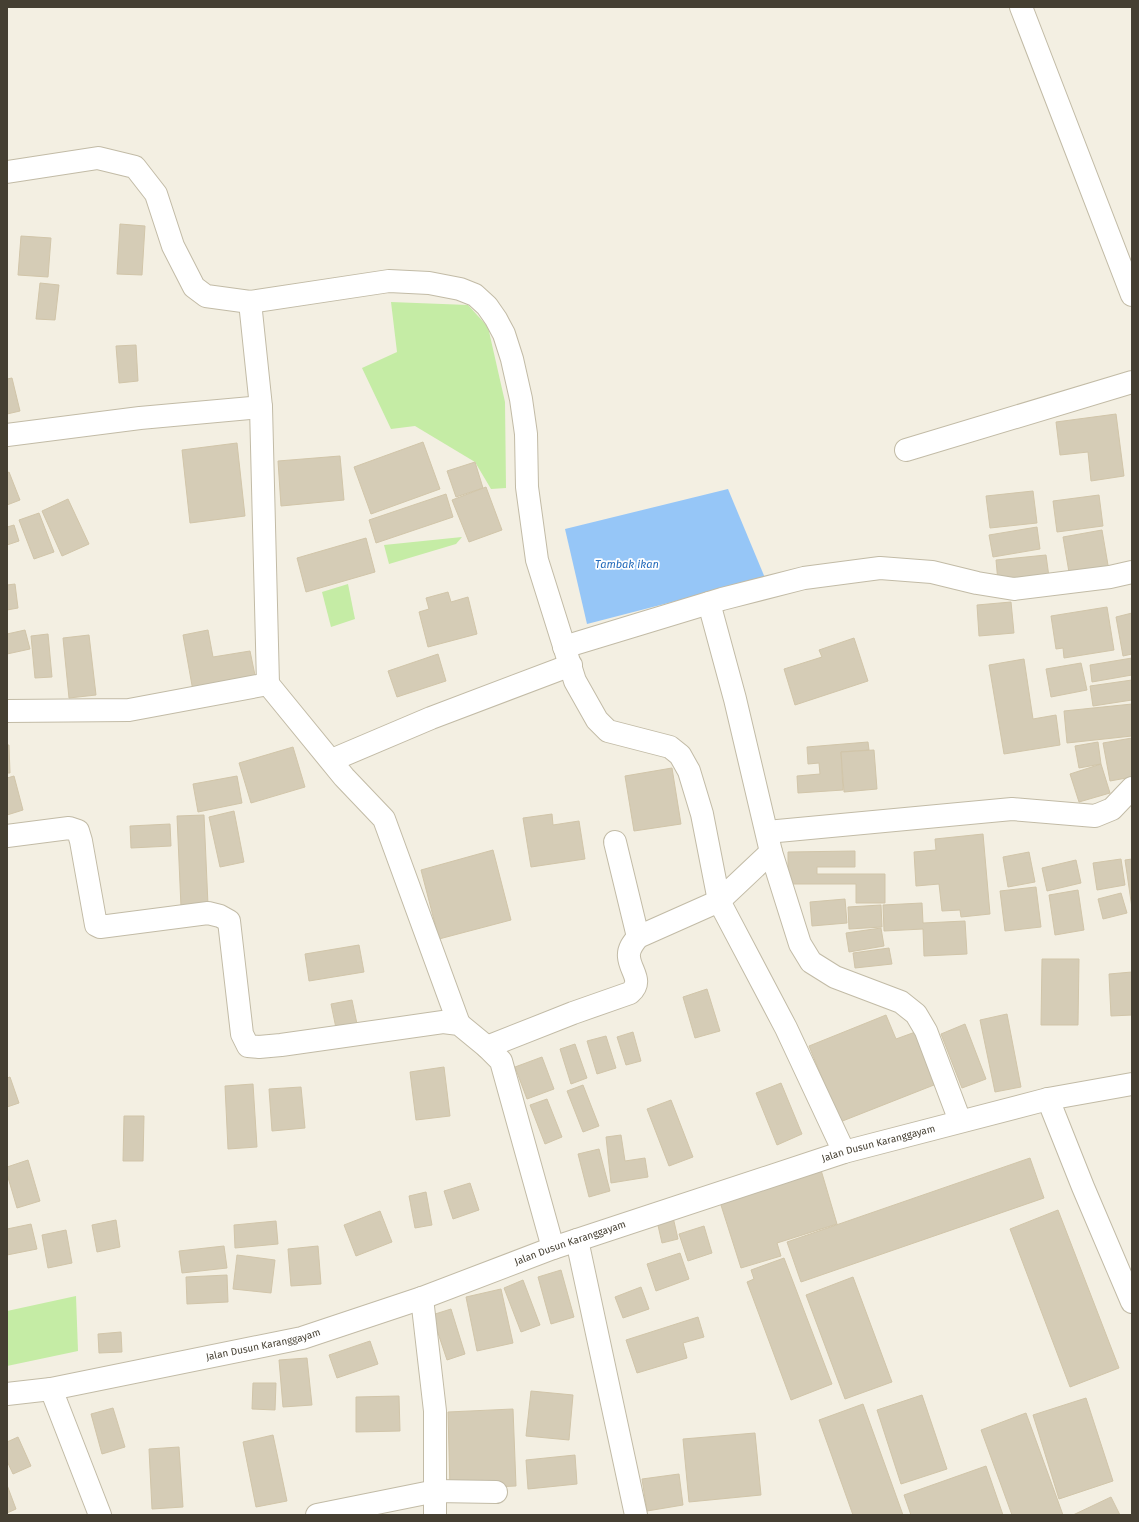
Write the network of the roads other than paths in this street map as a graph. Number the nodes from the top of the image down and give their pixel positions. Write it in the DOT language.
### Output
graph roads {
  1 [pos="1021,7"];
  2 [pos="7,172"];
  3 [pos="1132,294"];
  4 [pos="250,302"];
  5 [pos="1132,382"];
  6 [pos="261,407"];
  7 [pos="7,435"];
  8 [pos="906,450"];
  9 [pos="1132,572"];
  10 [pos="709,603"];
  11 [pos="568,656"];
  12 [pos="268,684"];
  13 [pos="7,712"];
  14 [pos="332,760"];
  15 [pos="1132,788"];
  16 [pos="7,836"];
  17 [pos="615,842"];
  18 [pos="765,850"];
  19 [pos="722,899"];
  20 [pos="638,937"];
  21 [pos="459,1024"];
  22 [pos="487,1047"];
  23 [pos="1132,1084"];
  24 [pos="1048,1099"];
  25 [pos="960,1121"];
  26 [pos="844,1152"];
  27 [pos="576,1240"];
  28 [pos="553,1248"];
  29 [pos="422,1298"];
  30 [pos="1132,1302"];
  31 [pos="51,1389"];
  32 [pos="7,1394"];
  33 [pos="436,1491"];
  34 [pos="496,1492"];
  35 [pos="100,1515"];
  36 [pos="317,1515"];
  37 [pos="435,1515"];
  38 [pos="636,1515"];
  1 -- 3 [label="street"];
  2 -- 4 [label="street"];
  4 -- 6 [label="street"];
  4 -- 11 [label="street"];
  5 -- 8 [label="street"];
  6 -- 7 [label="street"];
  6 -- 12 [label="street"];
  9 -- 10 [label="street"];
  10 -- 11 [label="street"];
  10 -- 18 [label="street"];
  11 -- 14 [label="street"];
  11 -- 19 [label="street"];
  12 -- 13 [label="street"];
  12 -- 14 [label="street"];
  14 -- 21 [label="street"];
  15 -- 18 [label="street"];
  16 -- 21 [label="street"];
  17 -- 20 [label="street"];
  18 -- 19 [label="street"];
  18 -- 25 [label="street"];
  19 -- 20 [label="street"];
  19 -- 26 [label="street"];
  20 -- 22 [label="street"];
  21 -- 22 [label="street"];
  22 -- 28 [label="street"];
  23 -- 24 [label="street, Jalan Dusun Karanggayam"];
  24 -- 25 [label="street, Jalan Dusun Karanggayam"];
  24 -- 30 [label="street"];
  25 -- 26 [label="street, Jalan Dusun Karanggayam"];
  26 -- 27 [label="street, Jalan Dusun Karanggayam"];
  27 -- 28 [label="street, Jalan Dusun Karanggayam"];
  27 -- 38 [label="street"];
  28 -- 29 [label="street, Jalan Dusun Karanggayam"];
  29 -- 31 [label="street, Jalan Dusun Karanggayam"];
  29 -- 33 [label="street"];
  31 -- 32 [label="street, Jalan Dusun Karanggayam"];
  31 -- 35 [label="street"];
  33 -- 34 [label="street"];
  33 -- 36 [label="street"];
  33 -- 37 [label="street"];
}
